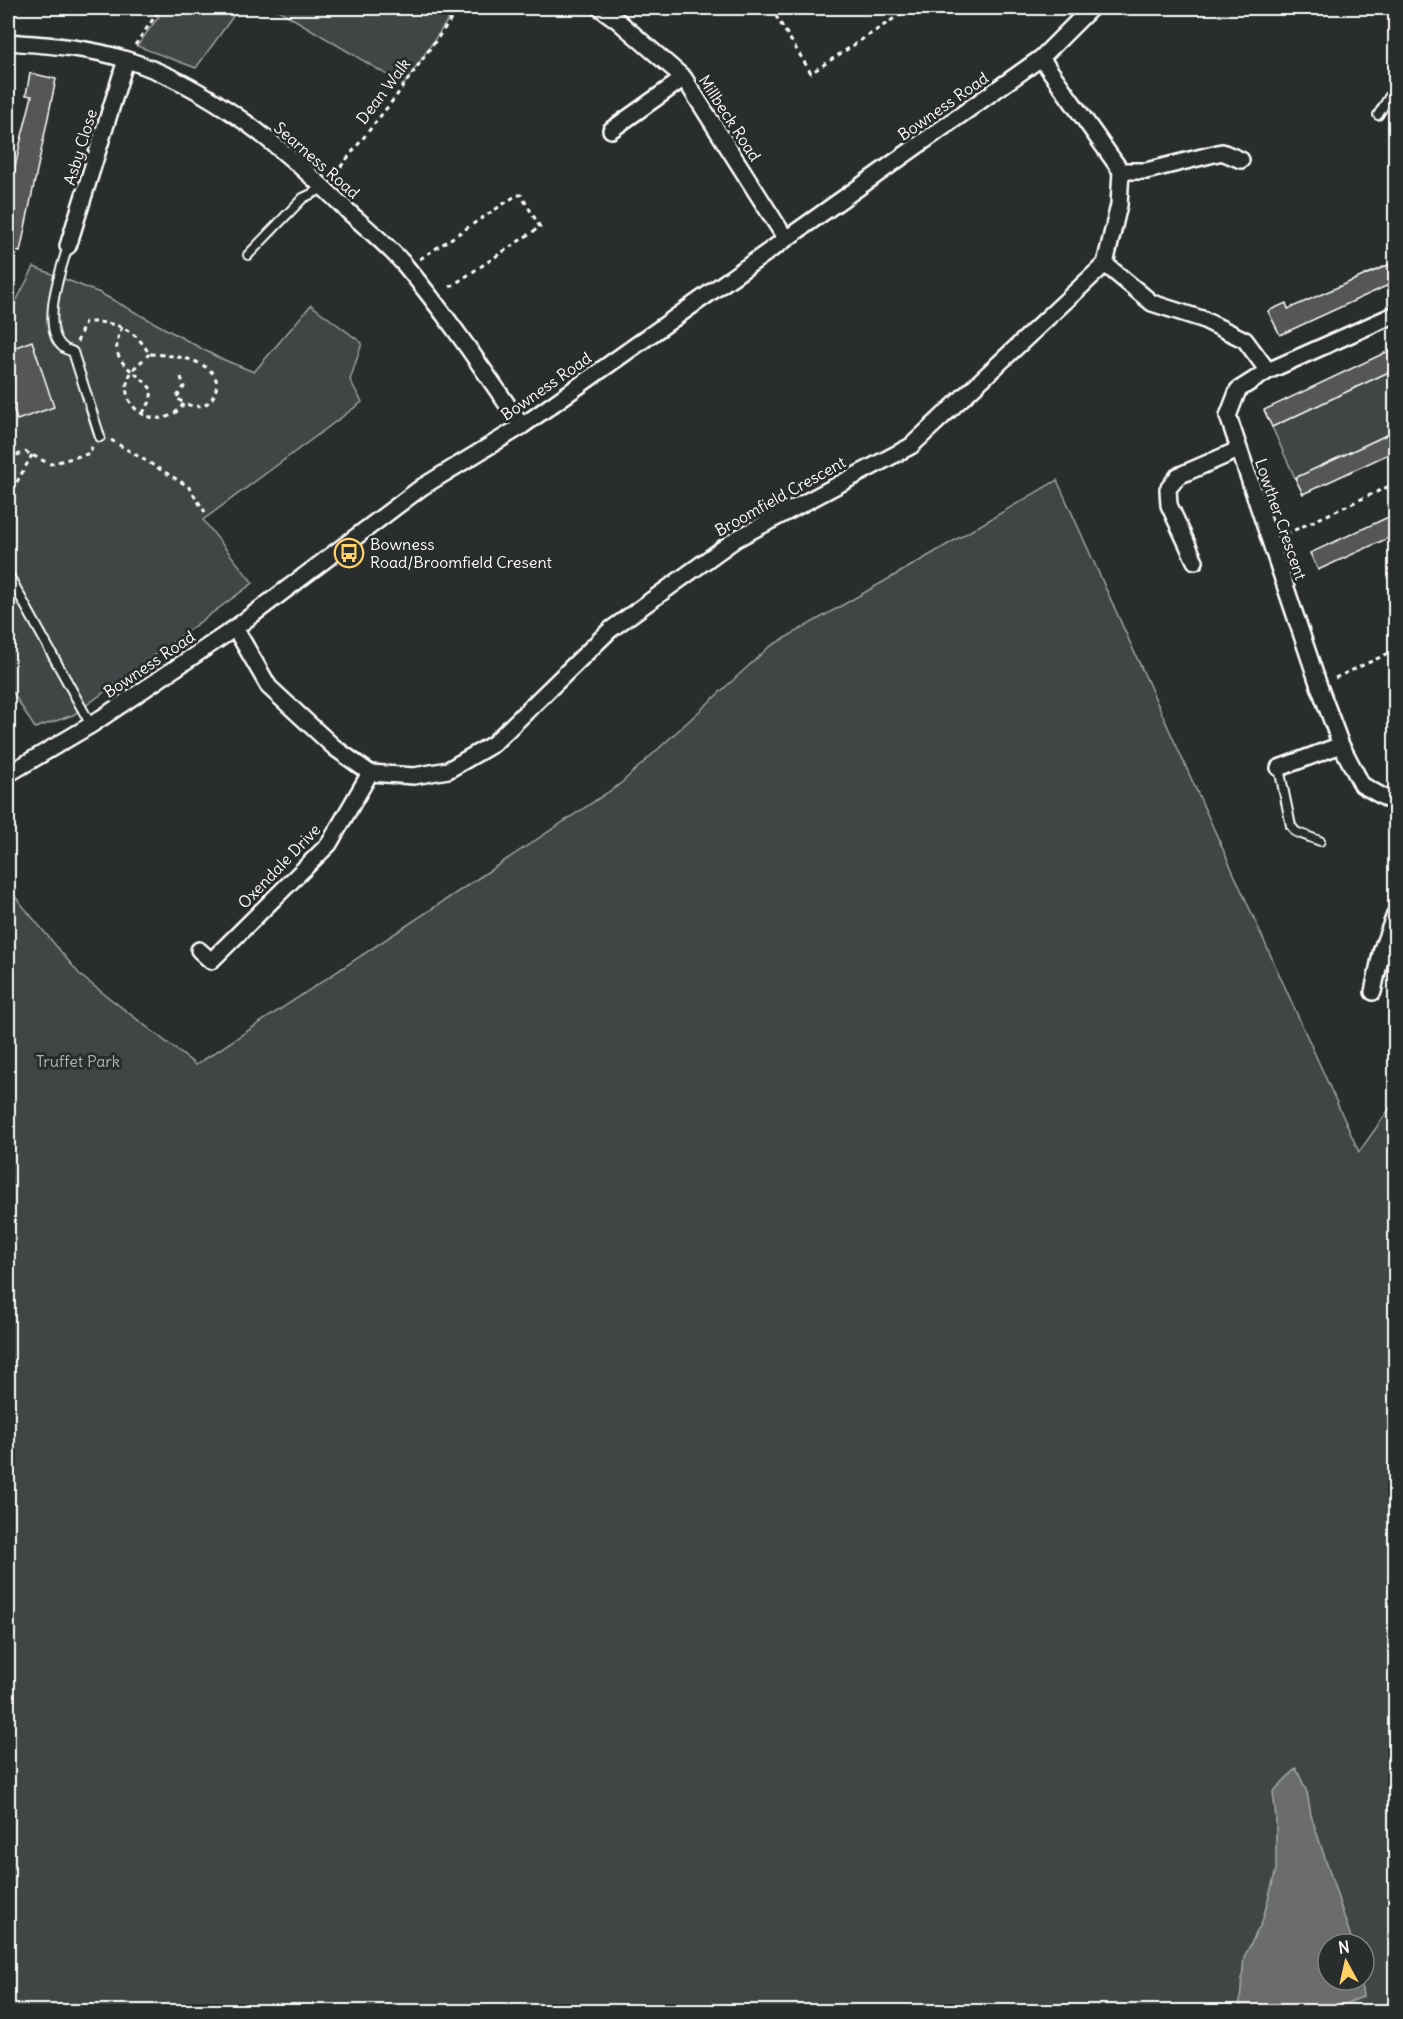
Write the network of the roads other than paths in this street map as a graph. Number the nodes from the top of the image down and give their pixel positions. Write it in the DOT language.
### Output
graph roads {
  1 [pos="600,8"];
  2 [pos="1091,8"];
  3 [pos="8,42"];
  4 [pos="1041,58"];
  5 [pos="126,60"];
  6 [pos="684,78"];
  7 [pos="1395,86"];
  8 [pos="1378,116"];
  9 [pos="611,130"];
  10 [pos="1241,160"];
  11 [pos="1121,171"];
  12 [pos="324,188"];
  13 [pos="786,239"];
  14 [pos="68,246"];
  15 [pos="248,255"];
  16 [pos="1105,264"];
  17 [pos="1395,314"];
  18 [pos="1268,371"];
  19 [pos="522,426"];
  20 [pos="100,437"];
  21 [pos="1238,450"];
  22 [pos="1195,561"];
  23 [pos="8,574"];
  24 [pos="235,628"];
  25 [pos="91,725"];
  26 [pos="1341,745"];
  27 [pos="1280,768"];
  28 [pos="370,773"];
  29 [pos="8,774"];
  30 [pos="1395,804"];
  31 [pos="1320,841"];
  32 [pos="1395,912"];
  33 [pos="199,950"];
  34 [pos="1373,992"];
  1 -- 6 [label="street, Millbeck Road"];
  2 -- 4 [label="street, Bowness Road"];
  3 -- 5 [label="street, Searness Road"];
  4 -- 11 [label="street"];
  4 -- 13 [label="street, Bowness Road"];
  5 -- 12 [label="street, Searness Road"];
  5 -- 14 [label="street, Asby Close"];
  6 -- 9 [label="street"];
  6 -- 13 [label="street, Millbeck Road"];
  7 -- 8 [label="lane"];
  10 -- 11 [label="street"];
  11 -- 16 [label="street"];
  12 -- 15 [label="lane"];
  12 -- 19 [label="street, Searness Road"];
  13 -- 19 [label="street, Bowness Road"];
  14 -- 20 [label="lane"];
  16 -- 18 [label="street"];
  16 -- 28 [label="street, Broomfield Crescent"];
  17 -- 18 [label="street, Lowther Crescent"];
  18 -- 21 [label="street, Lowther Crescent"];
  19 -- 24 [label="street, Bowness Road"];
  21 -- 22 [label="street"];
  21 -- 26 [label="street, Lowther Crescent"];
  23 -- 25 [label="lane"];
  24 -- 25 [label="street, Bowness Road"];
  24 -- 28 [label="street"];
  25 -- 29 [label="street, Bowness Road"];
  26 -- 27 [label="street"];
  26 -- 30 [label="street, Lowther Crescent"];
  27 -- 31 [label="lane"];
  28 -- 33 [label="street, Oxendale Drive"];
  32 -- 34 [label="street"];
}
